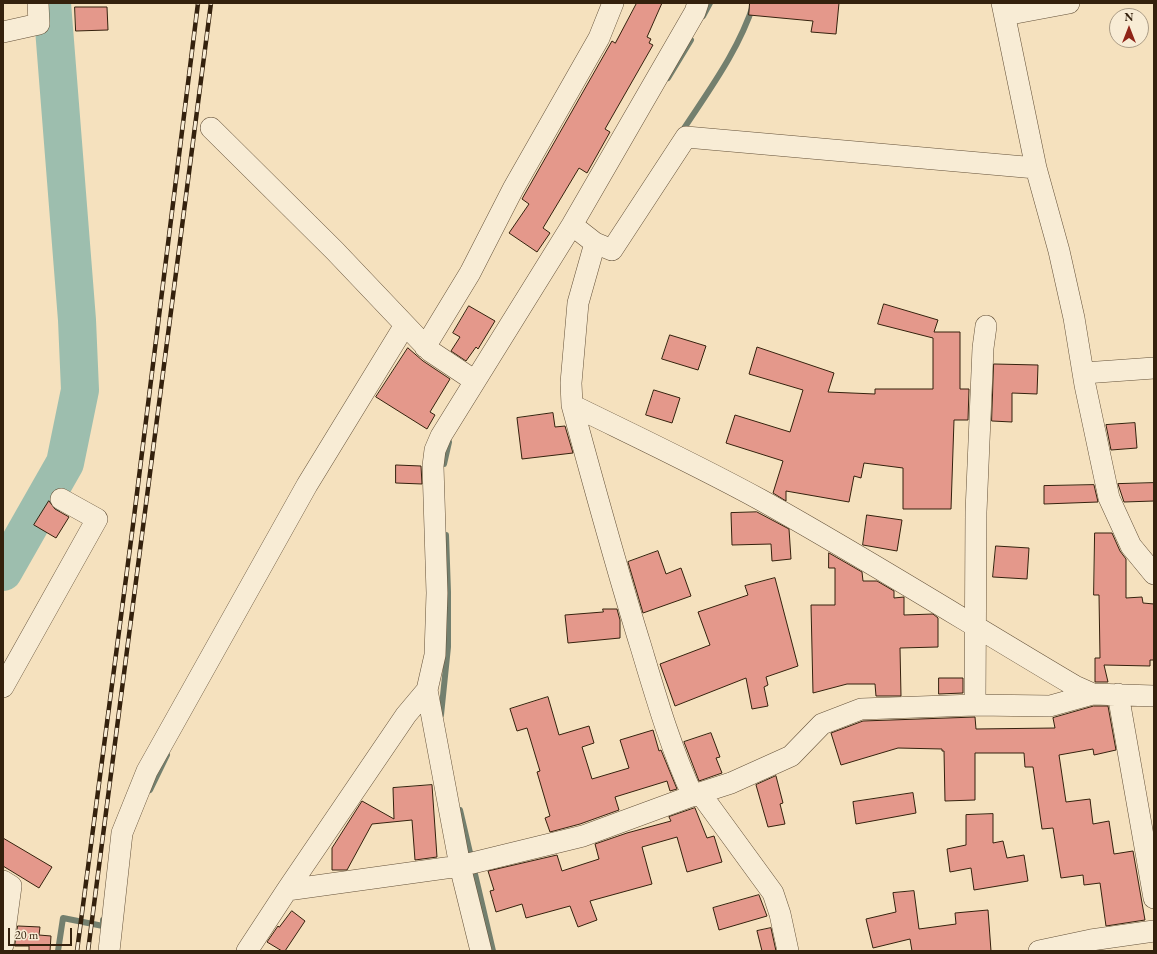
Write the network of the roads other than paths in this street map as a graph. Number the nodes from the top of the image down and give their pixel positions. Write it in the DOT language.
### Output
graph roads {
  1 [pos="38,3"];
  2 [pos="613,3"];
  3 [pos="698,3"];
  4 [pos="1069,3"];
  5 [pos="1003,9"];
  6 [pos="3,32"];
  7 [pos="211,128"];
  8 [pos="1036,168"];
  9 [pos="582,233"];
  10 [pos="405,325"];
  11 [pos="986,326"];
  12 [pos="425,346"];
  13 [pos="1154,368"];
  14 [pos="1084,373"];
  15 [pos="475,382"];
  16 [pos="572,405"];
  17 [pos="61,499"];
  18 [pos="1154,574"];
  19 [pos="975,627"];
  20 [pos="3,687"];
  21 [pos="427,690"];
  22 [pos="1093,694"];
  23 [pos="1118,694"];
  24 [pos="1154,696"];
  25 [pos="975,705"];
  26 [pos="697,795"];
  27 [pos="467,864"];
  28 [pos="3,881"];
  29 [pos="287,890"];
  30 [pos="1154,898"];
  31 [pos="1154,931"];
  32 [pos="3,945"];
  33 [pos="108,951"];
  34 [pos="247,951"];
  35 [pos="481,951"];
  36 [pos="788,951"];
  37 [pos="1039,951"];
  1 -- 6 [label="street"];
  2 -- 12 [label="street"];
  3 -- 9 [label="street"];
  4 -- 5 [label="street"];
  5 -- 8 [label="street"];
  7 -- 10 [label="street"];
  8 -- 9 [label="street"];
  8 -- 14 [label="street"];
  9 -- 15 [label="street"];
  9 -- 16 [label="street"];
  10 -- 12 [label="street"];
  10 -- 33 [label="street"];
  11 -- 19 [label="street"];
  12 -- 15 [label="street"];
  13 -- 14 [label="street"];
  14 -- 18 [label="street"];
  15 -- 21 [label="street"];
  16 -- 19 [label="street"];
  16 -- 26 [label="street"];
  17 -- 20 [label="street"];
  19 -- 22 [label="street"];
  19 -- 25 [label="street"];
  21 -- 27 [label="street"];
  21 -- 29 [label="street"];
  22 -- 23 [label="street"];
  22 -- 25 [label="street"];
  23 -- 24 [label="street"];
  23 -- 30 [label="street"];
  25 -- 26 [label="street"];
  26 -- 27 [label="street"];
  26 -- 36 [label="street"];
  27 -- 29 [label="street"];
  27 -- 35 [label="street"];
  28 -- 32 [label="street"];
  29 -- 34 [label="street"];
  31 -- 37 [label="street"];
}
